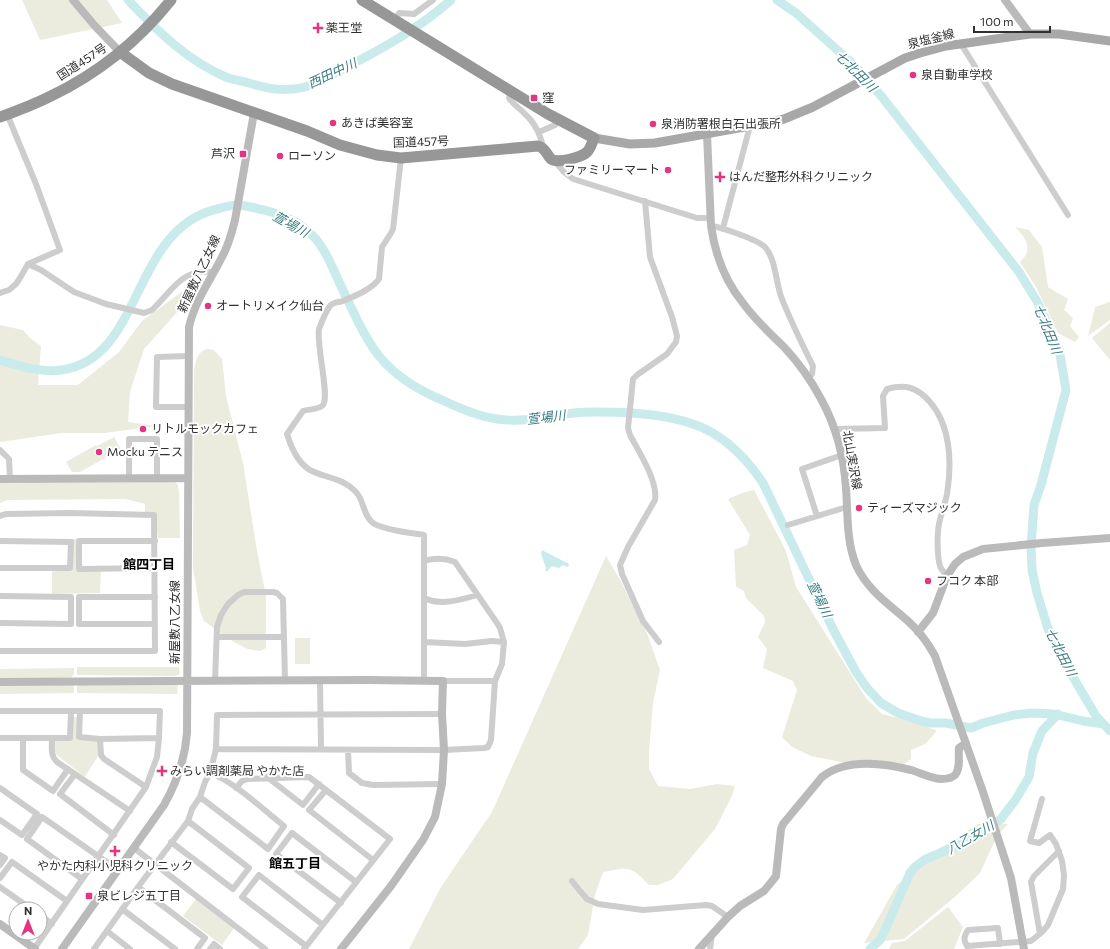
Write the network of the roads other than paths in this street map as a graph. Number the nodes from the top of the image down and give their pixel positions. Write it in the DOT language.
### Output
graph roads {
  1 [pos="73,0"];
  2 [pos="171,0"];
  3 [pos="362,0"];
  4 [pos="433,0"];
  5 [pos="1005,0"];
  6 [pos="395,20"];
  7 [pos="1030,34"];
  8 [pos="1110,40"];
  9 [pos="961,44"];
  10 [pos="120,52"];
  11 [pos="511,91"];
  12 [pos="254,113"];
  13 [pos="4,116"];
  14 [pos="554,126"];
  15 [pos="750,126"];
  16 [pos="539,132"];
  17 [pos="707,134"];
  18 [pos="594,138"];
  19 [pos="544,149"];
  20 [pos="401,158"];
  21 [pos="554,160"];
  22 [pos="645,201"];
  23 [pos="1068,215"];
  24 [pos="711,222"];
  25 [pos="723,228"];
  26 [pos="28,264"];
  27 [pos="213,272"];
  28 [pos="0,294"];
  29 [pos="188,356"];
  30 [pos="808,377"];
  31 [pos="188,407"];
  32 [pos="835,429"];
  33 [pos="0,450"];
  34 [pos="842,456"];
  35 [pos="129,478"];
  36 [pos="157,478"];
  37 [pos="188,478"];
  38 [pos="0,479"];
  39 [pos="10,479"];
  40 [pos="847,507"];
  41 [pos="0,516"];
  42 [pos="817,516"];
  43 [pos="788,526"];
  44 [pos="1110,538"];
  45 [pos="0,541"];
  46 [pos="155,541"];
  47 [pos="424,561"];
  48 [pos="0,568"];
  49 [pos="155,568"];
  50 [pos="947,576"];
  51 [pos="477,595"];
  52 [pos="0,596"];
  53 [pos="155,597"];
  54 [pos="424,598"];
  55 [pos="0,623"];
  56 [pos="155,624"];
  57 [pos="918,632"];
  58 [pos="217,637"];
  59 [pos="284,637"];
  60 [pos="424,642"];
  61 [pos="504,642"];
  62 [pos="659,642"];
  63 [pos="0,651"];
  64 [pos="424,680"];
  65 [pos="188,681"];
  66 [pos="216,681"];
  67 [pos="285,681"];
  68 [pos="320,681"];
  69 [pos="443,681"];
  70 [pos="495,681"];
  71 [pos="0,682"];
  72 [pos="0,711"];
  73 [pos="80,711"];
  74 [pos="71,712"];
  75 [pos="442,714"];
  76 [pos="321,716"];
  77 [pos="0,738"];
  78 [pos="52,738"];
  79 [pos="159,738"];
  80 [pos="23,739"];
  81 [pos="100,739"];
  82 [pos="965,742"];
  83 [pos="216,748"];
  84 [pos="321,749"];
  85 [pos="348,750"];
  86 [pos="444,750"];
  87 [pos="68,769"];
  88 [pos="210,773"];
  89 [pos="75,774"];
  90 [pos="267,777"];
  91 [pos="318,784"];
  92 [pos="442,784"];
  93 [pos="146,787"];
  94 [pos="0,788"];
  95 [pos="236,788"];
  96 [pos="326,790"];
  97 [pos="200,797"];
  98 [pos="1042,799"];
  99 [pos="130,811"];
  100 [pos="0,820"];
  101 [pos="188,820"];
  102 [pos="114,835"];
  103 [pos="171,842"];
  104 [pos="134,848"];
  105 [pos="1059,851"];
  106 [pos="0,855"];
  107 [pos="99,856"];
  108 [pos="373,860"];
  109 [pos="0,865"];
  110 [pos="156,865"];
  111 [pos="118,870"];
  112 [pos="0,878"];
  113 [pos="82,879"];
  114 [pos="572,881"];
  115 [pos="356,882"];
  116 [pos="0,887"];
  117 [pos="138,887"];
  118 [pos="20,901"];
  119 [pos="67,901"];
  120 [pos="341,903"];
  121 [pos="122,909"];
  122 [pos="728,916"];
  123 [pos="48,921"];
  124 [pos="0,924"];
  125 [pos="52,924"];
  126 [pos="323,925"];
  127 [pos="107,931"];
  128 [pos="712,934"];
  129 [pos="1040,934"];
  130 [pos="1000,944"];
  131 [pos="1024,945"];
  132 [pos="988,947"];
  133 [pos="305,948"];
  134 [pos="34,949"];
  135 [pos="62,949"];
  136 [pos="94,949"];
  137 [pos="130,949"];
  138 [pos="175,949"];
  139 [pos="197,949"];
  140 [pos="210,949"];
  141 [pos="220,949"];
  142 [pos="265,949"];
  143 [pos="341,949"];
  144 [pos="699,949"];
  145 [pos="710,949"];
  1 -- 10 [label="street"];
  2 -- 10 [label="highway"];
  3 -- 6 [label="highway"];
  4 -- 6 [label="street"];
  5 -- 7 [label="street"];
  6 -- 11 [label="highway"];
  7 -- 8 [label="main road, 泉塩釜線"];
  7 -- 9 [label="main road, 泉塩釜線"];
  9 -- 15 [label="main road, 泉塩釜線"];
  9 -- 23 [label="street"];
  10 -- 12 [label="highway, 国道457号"];
  10 -- 13 [label="highway, 国道457号"];
  11 -- 16 [label="street"];
  11 -- 18 [label="highway"];
  12 -- 20 [label="highway, 国道457号"];
  12 -- 27 [label="street, 新屋敷八乙女線"];
  13 -- 26 [label="street"];
  14 -- 16 [label="street"];
  15 -- 17 [label="main road"];
  15 -- 25 [label="street"];
  16 -- 19 [label="street"];
  17 -- 18 [label="main road"];
  17 -- 24 [label="street, 北山実沢線"];
  18 -- 21 [label="highway"];
  19 -- 20 [label="highway, 国道457号"];
  19 -- 21 [label="highway"];
  20 -- 47 [label="street"];
  21 -- 22 [label="street"];
  22 -- 24 [label="street"];
  22 -- 62 [label="street"];
  24 -- 25 [label="street"];
  24 -- 30 [label="street, 北山実沢線"];
  25 -- 30 [label="street"];
  26 -- 27 [label="street"];
  26 -- 28 [label="street"];
  27 -- 29 [label="street, 新屋敷八乙女線"];
  29 -- 31 [label="street, 新屋敷八乙女線"];
  29 -- 31 [label="street"];
  30 -- 32 [label="street, 北山実沢線"];
  31 -- 37 [label="street, 新屋敷八乙女線"];
  32 -- 34 [label="street, 北山実沢線"];
  32 -- 50 [label="street"];
  33 -- 39 [label="street"];
  34 -- 40 [label="street, 北山実沢線"];
  34 -- 42 [label="street"];
  35 -- 36 [label="street"];
  35 -- 36 [label="street"];
  35 -- 39 [label="street"];
  36 -- 37 [label="street"];
  37 -- 65 [label="street, 新屋敷八乙女線"];
  38 -- 39 [label="street"];
  40 -- 42 [label="street"];
  40 -- 57 [label="street, 北山実沢線"];
  41 -- 46 [label="street"];
  42 -- 43 [label="street"];
  44 -- 50 [label="street"];
  45 -- 48 [label="street"];
  46 -- 49 [label="street"];
  46 -- 49 [label="street"];
  47 -- 51 [label="street"];
  47 -- 54 [label="street"];
  49 -- 53 [label="street"];
  50 -- 57 [label="street"];
  51 -- 54 [label="street"];
  51 -- 61 [label="street"];
  52 -- 55 [label="street"];
  53 -- 56 [label="street"];
  53 -- 56 [label="street"];
  54 -- 60 [label="street"];
  56 -- 63 [label="street"];
  57 -- 82 [label="street, 北山実沢線"];
  58 -- 59 [label="street"];
  58 -- 59 [label="street"];
  58 -- 66 [label="street"];
  59 -- 67 [label="street"];
  60 -- 61 [label="street"];
  60 -- 64 [label="street"];
  61 -- 70 [label="street"];
  64 -- 68 [label="street"];
  64 -- 69 [label="street"];
  65 -- 66 [label="street"];
  65 -- 71 [label="street"];
  65 -- 104 [label="street, 新屋敷八乙女線"];
  66 -- 67 [label="street"];
  67 -- 68 [label="street"];
  68 -- 76 [label="street"];
  69 -- 70 [label="street"];
  69 -- 75 [label="street"];
  70 -- 86 [label="street"];
  72 -- 74 [label="street"];
  73 -- 74 [label="street"];
  73 -- 79 [label="street"];
  73 -- 81 [label="street"];
  74 -- 78 [label="street"];
  75 -- 76 [label="street"];
  75 -- 86 [label="street"];
  76 -- 83 [label="street"];
  76 -- 84 [label="street"];
  77 -- 80 [label="street"];
  78 -- 80 [label="street"];
  78 -- 87 [label="street"];
  79 -- 81 [label="street"];
  79 -- 93 [label="street"];
  80 -- 87 [label="street"];
  81 -- 93 [label="street"];
  82 -- 122 [label="street"];
  82 -- 131 [label="street, 北山実沢線"];
  83 -- 84 [label="street"];
  83 -- 88 [label="street"];
  84 -- 85 [label="street"];
  85 -- 86 [label="street"];
  85 -- 92 [label="street"];
  86 -- 92 [label="street"];
  87 -- 89 [label="street"];
  88 -- 95 [label="street"];
  88 -- 97 [label="street"];
  89 -- 99 [label="street"];
  89 -- 102 [label="street"];
  90 -- 91 [label="street"];
  90 -- 91 [label="street"];
  90 -- 95 [label="street"];
  91 -- 96 [label="street"];
  92 -- 143 [label="street"];
  93 -- 99 [label="street"];
  94 -- 100 [label="street"];
  95 -- 97 [label="street"];
  96 -- 108 [label="street"];
  96 -- 108 [label="street"];
  97 -- 101 [label="street"];
  98 -- 105 [label="street"];
  99 -- 102 [label="street"];
  101 -- 103 [label="street"];
  101 -- 103 [label="street"];
  102 -- 107 [label="street"];
  103 -- 110 [label="street"];
  104 -- 110 [label="street"];
  104 -- 111 [label="street, 新屋敷八乙女線"];
  105 -- 129 [label="street"];
  105 -- 129 [label="street"];
  106 -- 109 [label="street"];
  107 -- 111 [label="street"];
  107 -- 113 [label="street"];
  107 -- 113 [label="street"];
  108 -- 115 [label="street"];
  110 -- 117 [label="street"];
  110 -- 142 [label="street"];
  111 -- 135 [label="street, 新屋敷八乙女線"];
  112 -- 119 [label="street"];
  113 -- 119 [label="street"];
  114 -- 122 [label="street"];
  115 -- 120 [label="street"];
  115 -- 120 [label="street"];
  116 -- 118 [label="street"];
  117 -- 121 [label="street"];
  117 -- 139 [label="street"];
  119 -- 125 [label="street"];
  120 -- 126 [label="street"];
  121 -- 127 [label="street"];
  121 -- 138 [label="street"];
  122 -- 128 [label="street"];
  123 -- 125 [label="street"];
  124 -- 134 [label="street"];
  125 -- 134 [label="street"];
  126 -- 133 [label="street"];
  126 -- 133 [label="street"];
  127 -- 136 [label="street"];
  127 -- 137 [label="street"];
  128 -- 144 [label="street"];
  128 -- 145 [label="street"];
  129 -- 131 [label="street"];
  130 -- 131 [label="street"];
  130 -- 132 [label="street"];
  130 -- 132 [label="street"];
  140 -- 141 [label="street"];
}
